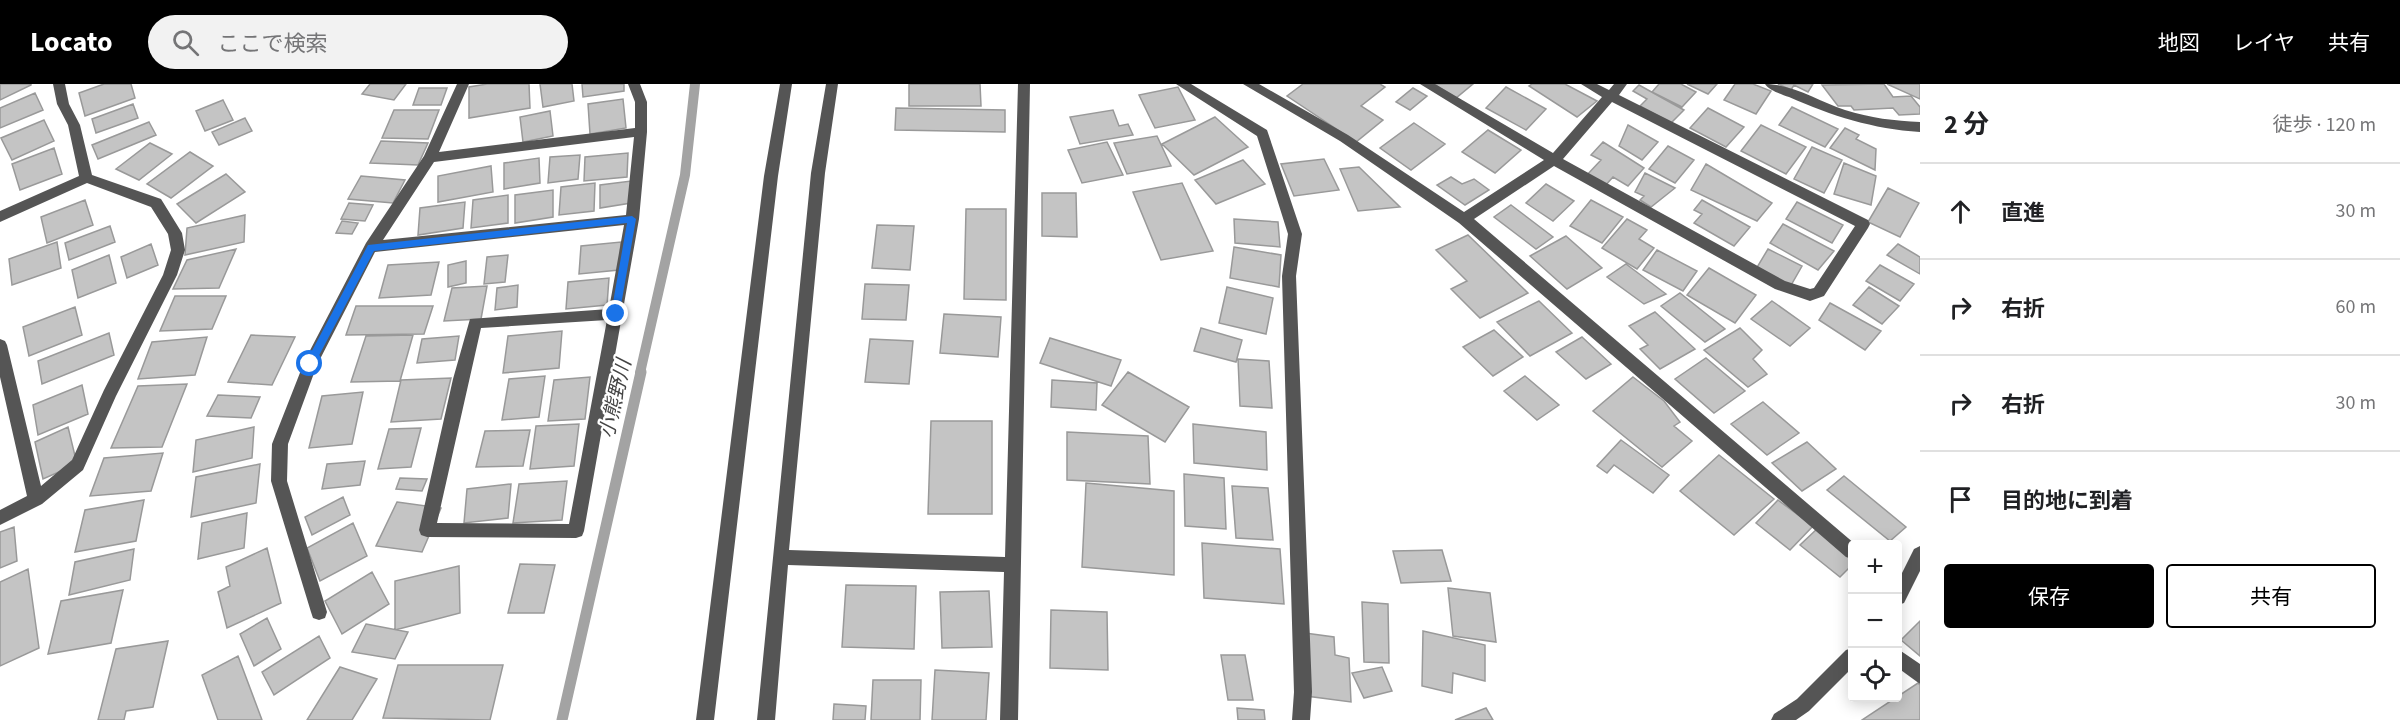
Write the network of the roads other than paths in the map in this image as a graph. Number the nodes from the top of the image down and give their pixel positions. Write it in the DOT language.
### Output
graph roads {
  1 [pos="59,84"];
  2 [pos="463,84"];
  3 [pos="634,84"];
  4 [pos="786,84"];
  5 [pos="832,84"];
  6 [pos="1024,84"];
  7 [pos="1182,84"];
  8 [pos="1249,84"];
  9 [pos="1426,84"];
  10 [pos="1587,84"];
  11 [pos="1621,84"];
  12 [pos="1771,84"];
  13 [pos="1609,96"];
  14 [pos="1920,127"];
  15 [pos="641,132"];
  16 [pos="430,158"];
  17 [pos="1554,160"];
  18 [pos="86,178"];
  19 [pos="0,217"];
  20 [pos="632,219"];
  21 [pos="1464,219"];
  22 [pos="371,247"];
  23 [pos="616,314"];
  24 [pos="0,345"];
  25 [pos="36,499"];
  26 [pos="0,519"];
  27 [pos="1848,549"];
  28 [pos="1920,554"];
  29 [pos="780,557"];
  30 [pos="1012,566"];
  31 [pos="1902,587"];
  32 [pos="319,612"];
  33 [pos="1848,660"];
  34 [pos="1902,660"];
  35 [pos="1920,675"];
  36 [pos="705,720"];
  37 [pos="766,720"];
  38 [pos="1009,720"];
  39 [pos="1301,720"];
  40 [pos="1780,720"];
  1 -- 18 [label="street"];
  2 -- 16 [label="street"];
  3 -- 15 [label="street"];
  4 -- 36 [label="street"];
  5 -- 29 [label="street"];
  6 -- 30 [label="street"];
  7 -- 39 [label="street"];
  8 -- 21 [label="street"];
  9 -- 17 [label="street"];
  10 -- 13 [label="street"];
  11 -- 13 [label="street"];
  12 -- 14 [label="street"];
  13 -- 17 [label="street"];
  13 -- 17 [label="street"];
  15 -- 16 [label="street"];
  15 -- 20 [label="street"];
  16 -- 22 [label="street"];
  17 -- 21 [label="street"];
  18 -- 19 [label="street"];
  18 -- 25 [label="street"];
  20 -- 22 [label="street"];
  20 -- 23 [label="street"];
  21 -- 27 [label="street"];
  22 -- 32 [label="street"];
  23 -- 23 [label="street"];
  24 -- 25 [label="street"];
  25 -- 26 [label="street"];
  28 -- 31 [label="street"];
  29 -- 30 [label="street"];
  29 -- 37 [label="street"];
  30 -- 38 [label="street"];
  33 -- 40 [label="street"];
  34 -- 35 [label="street"];
}
